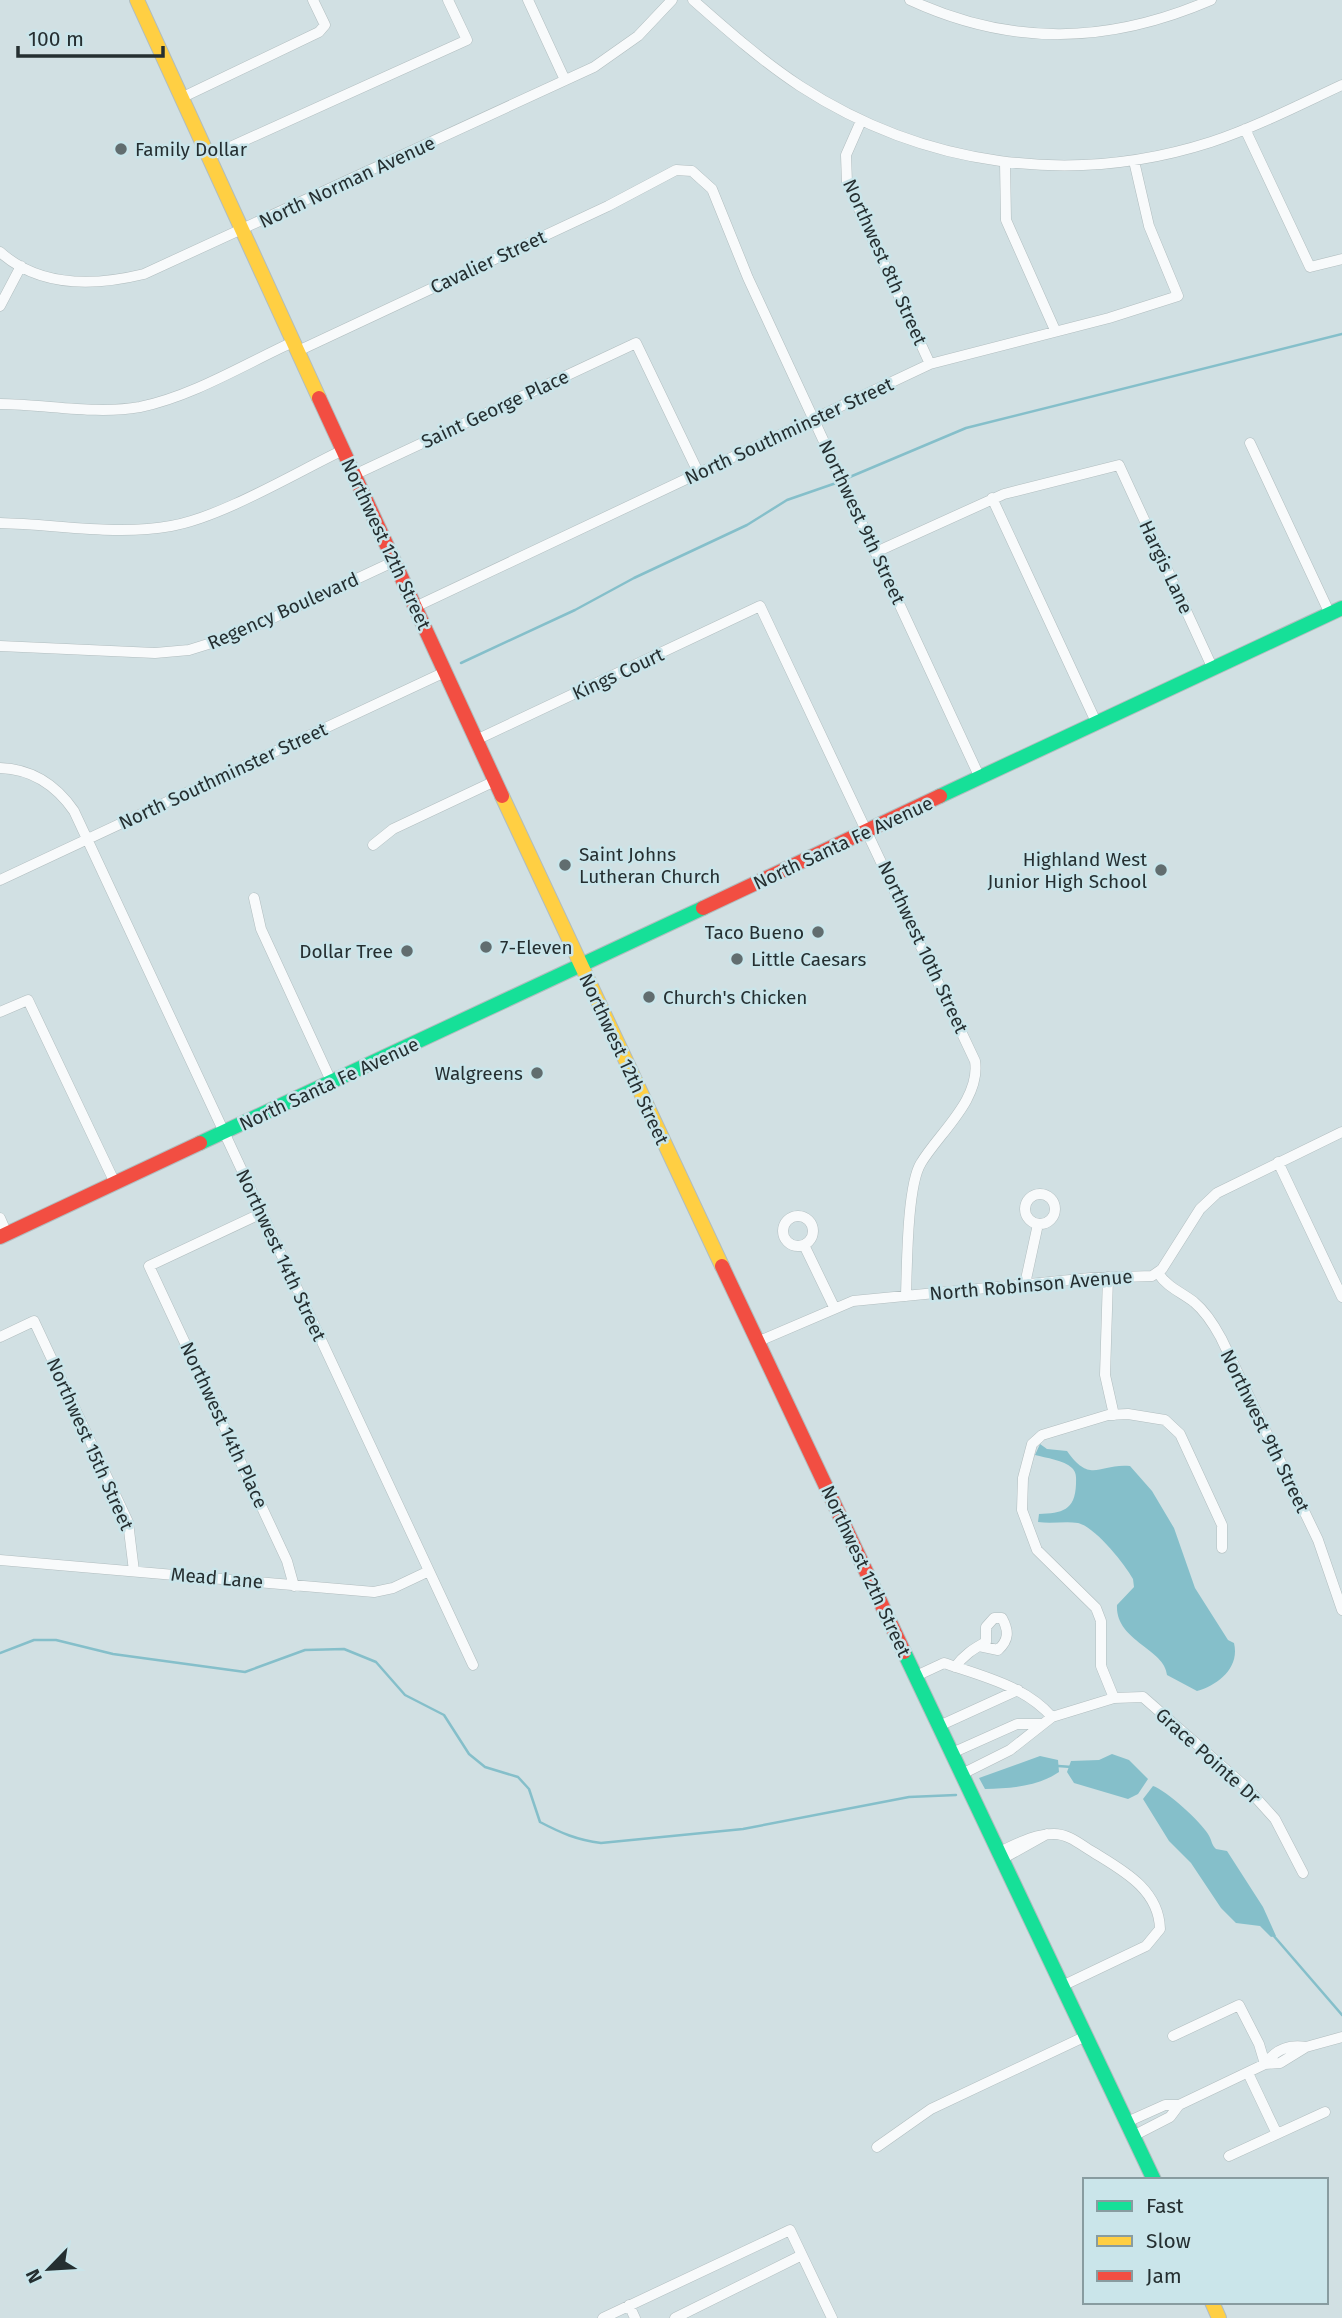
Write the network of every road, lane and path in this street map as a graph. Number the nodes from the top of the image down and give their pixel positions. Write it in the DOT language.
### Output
graph roads {
  1 [pos="137,0"];
  2 [pos="313,0"];
  3 [pos="448,0"];
  4 [pos="528,0"];
  5 [pos="672,0"];
  6 [pos="693,0"];
  7 [pos="910,0"];
  8 [pos="1212,0"];
  9 [pos="565,80"];
  10 [pos="1342,85"];
  11 [pos="181,98"];
  12 [pos="861,121"];
  13 [pos="1245,129"];
  14 [pos="208,157"];
  15 [pos="1134,161"];
  16 [pos="1005,163"];
  17 [pos="676,170"];
  18 [pos="242,230"];
  19 [pos="0,252"];
  20 [pos="1342,259"];
  21 [pos="20,266"];
  22 [pos="0,306"];
  23 [pos="1055,330"];
  24 [pos="295,347"];
  25 [pos="930,364"];
  26 [pos="0,404"];
  27 [pos="814,420"];
  28 [pos="1250,443"];
  29 [pos="343,450"];
  30 [pos="699,474"];
  31 [pos="354,475"];
  32 [pos="992,498"];
  33 [pos="0,523"];
  34 [pos="876,552"];
  35 [pos="394,561"];
  36 [pos="760,606"];
  37 [pos="415,607"];
  38 [pos="1336,611"];
  39 [pos="0,646"];
  40 [pos="1213,669"];
  41 [pos="445,672"];
  42 [pos="1097,724"];
  43 [pos="476,740"];
  44 [pos="0,768"];
  45 [pos="981,778"];
  46 [pos="495,781"];
  47 [pos="866,832"];
  48 [pos="86,839"];
  49 [pos="373,845"];
  50 [pos="0,880"];
  51 [pos="254,898"];
  52 [pos="580,967"];
  53 [pos="0,1012"];
  54 [pos="332,1083"];
  55 [pos="1342,1132"];
  56 [pos="225,1133"];
  57 [pos="1278,1162"];
  58 [pos="115,1183"];
  59 [pos="262,1213"];
  60 [pos="0,1218"];
  61 [pos="1038,1224"];
  62 [pos="4,1235"];
  63 [pos="804,1245"];
  64 [pos="1158,1273"];
  65 [pos="1108,1277"];
  66 [pos="1338,1280"];
  67 [pos="1025,1284"];
  68 [pos="906,1296"];
  69 [pos="1342,1297"];
  70 [pos="834,1307"];
  71 [pos="0,1337"];
  72 [pos="757,1342"];
  73 [pos="1114,1415"];
  74 [pos="1222,1548"];
  75 [pos="0,1560"];
  76 [pos="134,1571"];
  77 [pos="429,1572"];
  78 [pos="294,1586"];
  79 [pos="1342,1610"];
  80 [pos="979,1646"];
  81 [pos="473,1665"];
  82 [pos="955,1667"];
  83 [pos="916,1676"];
  84 [pos="1018,1690"];
  85 [pos="1114,1698"];
  86 [pos="1052,1717"];
  87 [pos="1042,1724"];
  88 [pos="939,1726"];
  89 [pos="952,1753"];
  90 [pos="962,1774"];
  91 [pos="1000,1855"];
  92 [pos="1303,1873"];
  93 [pos="1062,1986"];
  94 [pos="1086,2036"];
  95 [pos="1173,2036"];
  96 [pos="1342,2037"];
  97 [pos="1265,2064"];
  98 [pos="1248,2073"];
  99 [pos="1325,2112"];
  100 [pos="1130,2129"];
  101 [pos="1277,2134"];
  102 [pos="877,2147"];
  103 [pos="1229,2156"];
  104 [pos="1153,2178"];
  105 [pos="802,2255"];
  106 [pos="629,2305"];
  107 [pos="603,2318"];
  108 [pos="635,2318"];
  109 [pos="675,2318"];
  110 [pos="832,2318"];
  1 -- 11 [label="main road, Northwest 12th Street"];
  2 -- 11 [label="street"];
  3 -- 14 [label="street"];
  4 -- 9 [label="street"];
  5 -- 9 [label="street, North Norman Avenue"];
  6 -- 12 [label="street"];
  7 -- 8 [label="street"];
  9 -- 18 [label="street, North Norman Avenue"];
  10 -- 13 [label="street"];
  11 -- 14 [label="main road, Northwest 12th Street"];
  12 -- 16 [label="street"];
  12 -- 25 [label="street, Northwest 8th Street"];
  13 -- 15 [label="street"];
  13 -- 20 [label="street"];
  14 -- 18 [label="main road, Northwest 12th Street"];
  15 -- 16 [label="street"];
  15 -- 23 [label="street, North Southminster Street"];
  16 -- 23 [label="street"];
  17 -- 24 [label="street, Cavalier Street"];
  17 -- 27 [label="street, Northwest 9th Street"];
  18 -- 21 [label="street, North Norman Avenue"];
  18 -- 24 [label="main road, Northwest 12th Street"];
  19 -- 21 [label="street, North Norman Avenue"];
  21 -- 22 [label="street"];
  23 -- 25 [label="street, North Southminster Street"];
  24 -- 26 [label="street, Cavalier Street"];
  24 -- 29 [label="main road, Northwest 12th Street"];
  25 -- 27 [label="street, North Southminster Street"];
  27 -- 30 [label="street, North Southminster Street"];
  27 -- 34 [label="street, Northwest 9th Street"];
  28 -- 38 [label="street"];
  29 -- 31 [label="main road, Northwest 12th Street"];
  29 -- 33 [label="street"];
  30 -- 31 [label="street, Saint George Place"];
  30 -- 37 [label="street, North Southminster Street"];
  31 -- 35 [label="main road, Northwest 12th Street"];
  32 -- 34 [label="street"];
  32 -- 40 [label="street, Hargis Lane"];
  32 -- 42 [label="street"];
  34 -- 45 [label="street, Northwest 9th Street"];
  35 -- 37 [label="main road, Northwest 12th Street"];
  35 -- 39 [label="street, Regency Boulevard"];
  36 -- 43 [label="street, Kings Court"];
  36 -- 47 [label="street, Northwest 10th Street"];
  37 -- 41 [label="main road, Northwest 12th Street"];
  38 -- 40 [label="main road, North Santa Fe Avenue"];
  40 -- 42 [label="main road, North Santa Fe Avenue"];
  41 -- 43 [label="main road, Northwest 12th Street"];
  41 -- 48 [label="street, North Southminster Street"];
  42 -- 45 [label="main road, North Santa Fe Avenue"];
  43 -- 46 [label="main road, Northwest 12th Street"];
  44 -- 48 [label="street, Northwest 14th Street"];
  45 -- 47 [label="main road, North Santa Fe Avenue"];
  46 -- 49 [label="street"];
  46 -- 52 [label="main road, Northwest 12th Street"];
  47 -- 52 [label="main road, North Santa Fe Avenue"];
  47 -- 68 [label="street, Northwest 10th Street"];
  48 -- 50 [label="street, North Southminster Street"];
  48 -- 56 [label="street, Northwest 14th Street"];
  51 -- 54 [label="street"];
  52 -- 54 [label="main road, North Santa Fe Avenue"];
  52 -- 72 [label="main road, Northwest 12th Street"];
  53 -- 58 [label="street"];
  54 -- 56 [label="main road, North Santa Fe Avenue"];
  55 -- 57 [label="street, North Robinson Avenue"];
  56 -- 58 [label="main road, North Santa Fe Avenue"];
  56 -- 59 [label="street, Northwest 14th Street"];
  57 -- 64 [label="street, North Robinson Avenue"];
  57 -- 66 [label="street"];
  58 -- 62 [label="main road, North Santa Fe Avenue"];
  59 -- 77 [label="street, Northwest 14th Street"];
  59 -- 78 [label="street, Northwest 14th Place"];
  60 -- 62 [label="street"];
  61 -- 67 [label="street"];
  63 -- 70 [label="street"];
  64 -- 65 [label="street, North Robinson Avenue"];
  64 -- 79 [label="street, Northwest 9th Street"];
  65 -- 67 [label="street, North Robinson Avenue"];
  65 -- 73 [label="street"];
  66 -- 69 [label="street"];
  67 -- 68 [label="street, North Robinson Avenue"];
  68 -- 70 [label="street, North Robinson Avenue"];
  70 -- 72 [label="street, North Robinson Avenue"];
  71 -- 76 [label="street, Northwest 15th Street"];
  72 -- 83 [label="main road, Northwest 12th Street"];
  73 -- 74 [label="street"];
  73 -- 85 [label="street"];
  75 -- 76 [label="street, Mead Lane"];
  76 -- 78 [label="street, Mead Lane"];
  77 -- 78 [label="street, Mead Lane"];
  77 -- 81 [label="street, Northwest 14th Street"];
  80 -- 82 [label="street"];
  82 -- 83 [label="street"];
  82 -- 84 [label="street"];
  83 -- 88 [label="main road, Northwest 12th Street"];
  84 -- 86 [label="street"];
  84 -- 88 [label="street"];
  85 -- 86 [label="street, Grace Pointe Dr"];
  85 -- 92 [label="street, Grace Pointe Dr"];
  86 -- 87 [label="street, Grace Pointe Dr"];
  87 -- 89 [label="street"];
  87 -- 90 [label="street, Grace Pointe Dr"];
  88 -- 89 [label="main road, Northwest 12th Street"];
  89 -- 90 [label="main road, Northwest 12th Street"];
  90 -- 91 [label="main road, Northwest 12th Street"];
  91 -- 93 [label="main road, Northwest 12th Street"];
  91 -- 93 [label="street"];
  93 -- 94 [label="main road, Northwest 12th Street"];
  94 -- 100 [label="main road, Northwest 12th Street"];
  94 -- 102 [label="street"];
  95 -- 97 [label="street"];
  96 -- 97 [label="street"];
  97 -- 98 [label="street"];
  98 -- 100 [label="street"];
  98 -- 101 [label="street"];
  99 -- 101 [label="street"];
  100 -- 104 [label="main road, Northwest 12th Street"];
  101 -- 103 [label="street"];
  105 -- 106 [label="street"];
  105 -- 109 [label="street"];
  105 -- 110 [label="street"];
  106 -- 107 [label="street"];
  106 -- 108 [label="street"];
}
